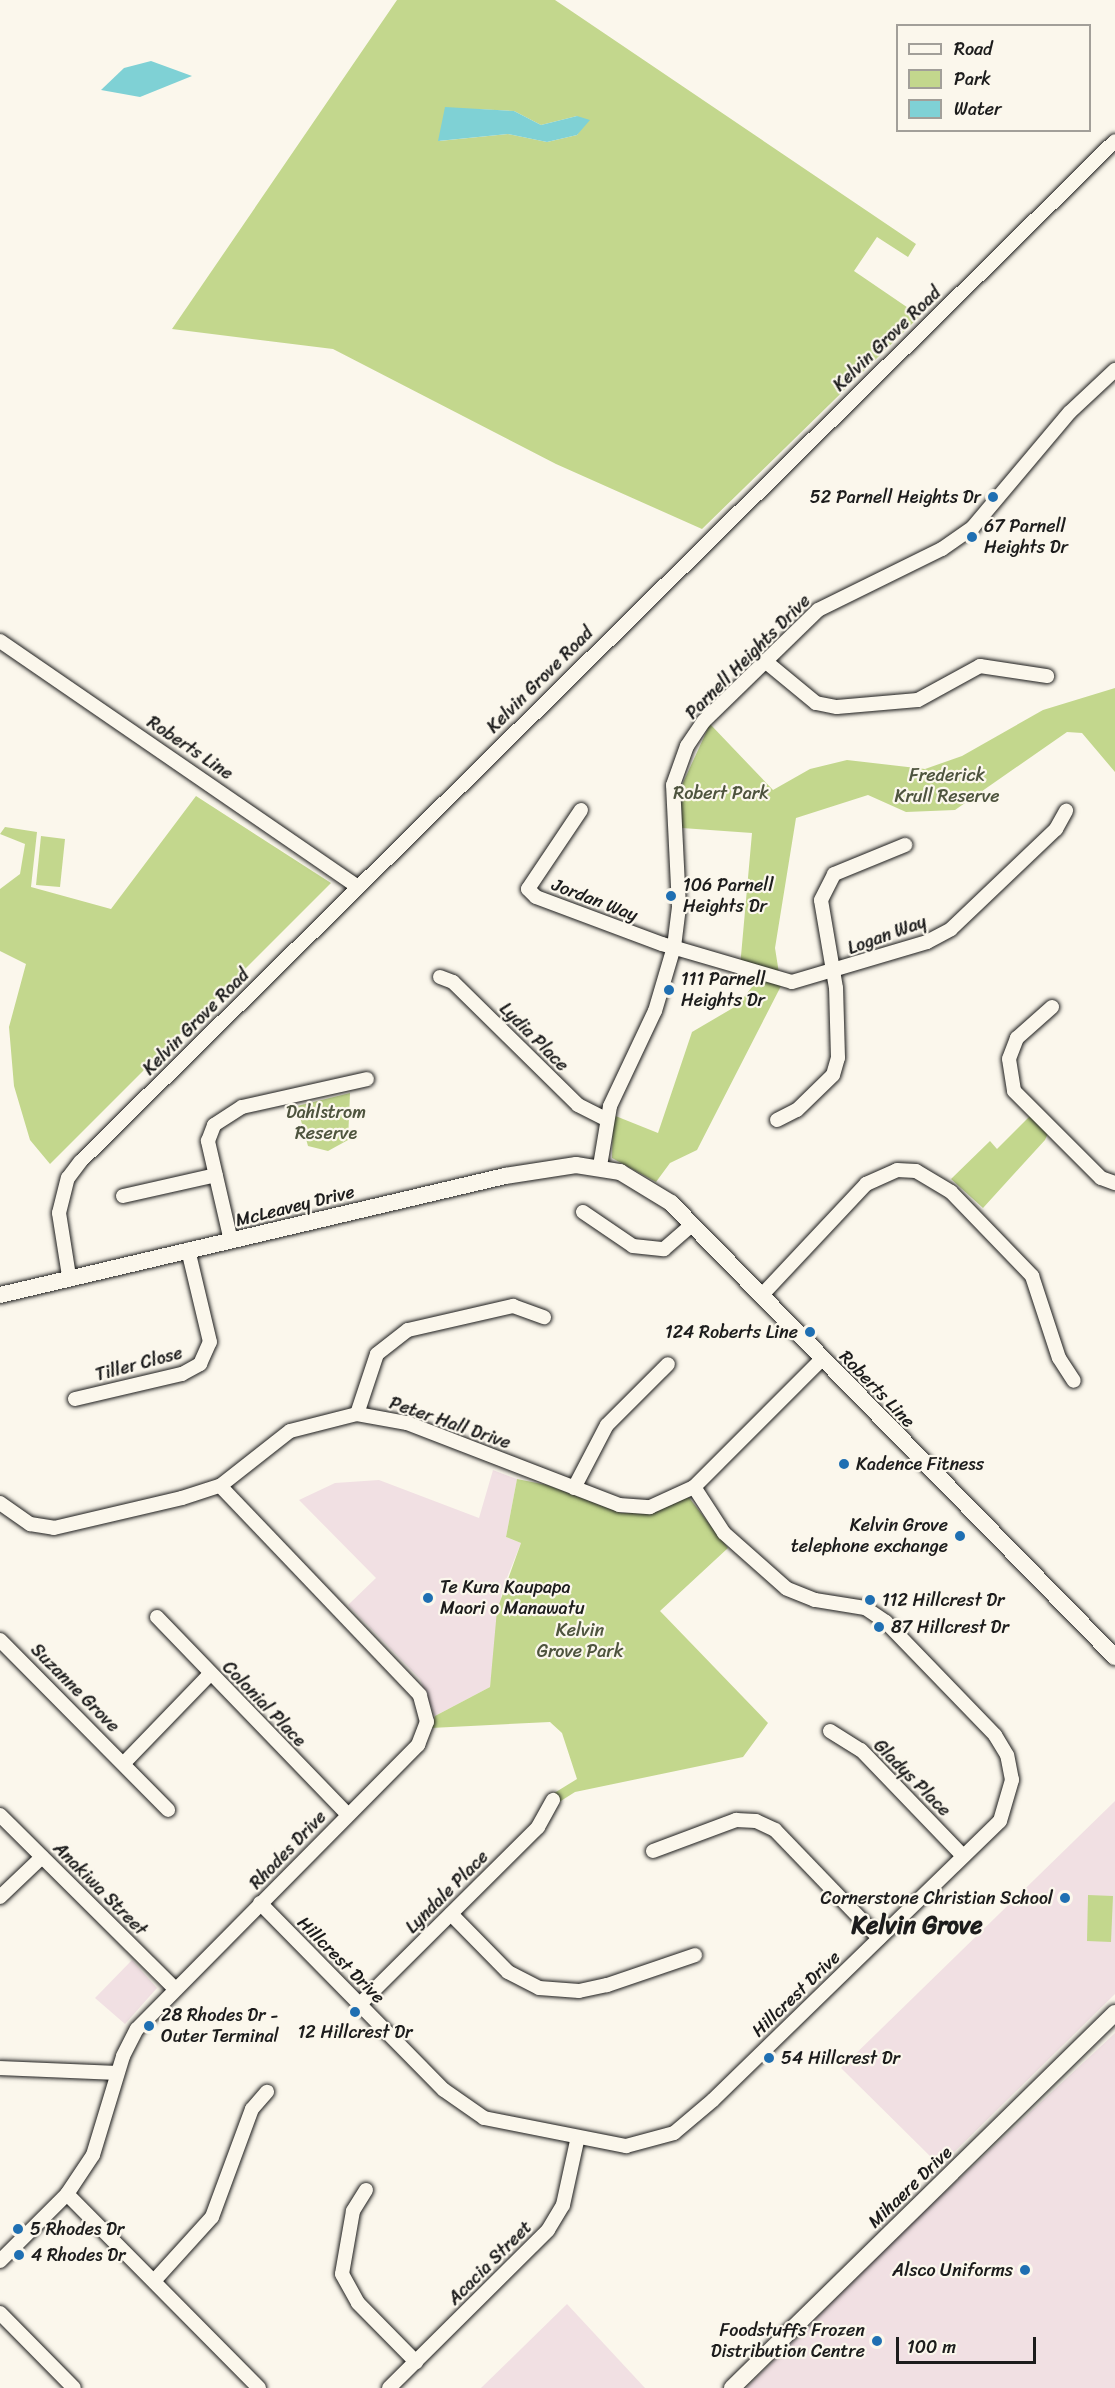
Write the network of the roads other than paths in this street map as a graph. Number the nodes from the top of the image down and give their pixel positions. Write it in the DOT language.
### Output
graph roads {
  1 [pos="1115,141"];
  2 [pos="1115,370"];
  3 [pos="0,641"];
  4 [pos="765,661"];
  5 [pos="1047,676"];
  6 [pos="581,810"];
  7 [pos="1066,811"];
  8 [pos="905,845"];
  9 [pos="358,887"];
  10 [pos="674,947"];
  11 [pos="834,973"];
  12 [pos="440,977"];
  13 [pos="1052,1007"];
  14 [pos="367,1079"];
  15 [pos="606,1119"];
  16 [pos="777,1120"];
  17 [pos="600,1166"];
  18 [pos="216,1175"];
  19 [pos="1115,1183"];
  20 [pos="123,1196"];
  21 [pos="583,1212"];
  22 [pos="692,1225"];
  23 [pos="231,1241"];
  24 [pos="188,1250"];
  25 [pos="69,1276"];
  26 [pos="0,1294"];
  27 [pos="761,1296"];
  28 [pos="544,1317"];
  29 [pos="822,1359"];
  30 [pos="668,1364"];
  31 [pos="1074,1382"];
  32 [pos="75,1399"];
  33 [pos="357,1414"];
  34 [pos="220,1486"];
  35 [pos="694,1486"];
  36 [pos="574,1488"];
  37 [pos="0,1503"];
  38 [pos="157,1617"];
  39 [pos="0,1640"];
  40 [pos="1115,1657"];
  41 [pos="210,1674"];
  42 [pos="830,1731"];
  43 [pos="124,1762"];
  44 [pos="553,1800"];
  45 [pos="168,1810"];
  46 [pos="0,1815"];
  47 [pos="348,1815"];
  48 [pos="653,1851"];
  49 [pos="963,1856"];
  50 [pos="42,1857"];
  51 [pos="0,1897"];
  52 [pos="260,1904"];
  53 [pos="451,1914"];
  54 [pos="879,1938"];
  55 [pos="695,1955"];
  56 [pos="175,1989"];
  57 [pos="360,2004"];
  58 [pos="1115,2013"];
  59 [pos="0,2067"];
  60 [pos="117,2073"];
  61 [pos="267,2092"];
  62 [pos="577,2141"];
  63 [pos="366,2190"];
  64 [pos="67,2194"];
  65 [pos="0,2261"];
  66 [pos="154,2281"];
  67 [pos="0,2313"];
  68 [pos="416,2362"];
  69 [pos="74,2388"];
  70 [pos="259,2388"];
  71 [pos="389,2388"];
  72 [pos="732,2388"];
  1 -- 9 [label="street, Kelvin Grove Road"];
  2 -- 4 [label="street, Parnell Heights Drive"];
  3 -- 9 [label="street, Roberts Line"];
  4 -- 5 [label="street"];
  4 -- 10 [label="street, Parnell Heights Drive"];
  6 -- 10 [label="street, Jordan Way"];
  7 -- 11 [label="street, Logan Way"];
  8 -- 11 [label="street"];
  9 -- 25 [label="street, Kelvin Grove Road"];
  10 -- 11 [label="street, Logan Way"];
  10 -- 15 [label="street, Parnell Heights Drive"];
  11 -- 16 [label="street"];
  12 -- 15 [label="street, Lydia Place"];
  13 -- 19 [label="street"];
  14 -- 18 [label="street"];
  15 -- 17 [label="street, Parnell Heights Drive"];
  17 -- 22 [label="main road, Roberts Line"];
  17 -- 23 [label="main road, McLeavey Drive"];
  18 -- 20 [label="street"];
  18 -- 23 [label="street"];
  21 -- 22 [label="street"];
  22 -- 27 [label="main road, Roberts Line"];
  23 -- 24 [label="main road, McLeavey Drive"];
  24 -- 25 [label="main road, McLeavey Drive"];
  24 -- 32 [label="street, Tiller Close"];
  25 -- 26 [label="main road, McLeavey Drive"];
  27 -- 29 [label="main road, Roberts Line"];
  27 -- 31 [label="street"];
  28 -- 33 [label="street"];
  29 -- 35 [label="street, Peter Hall Drive"];
  29 -- 40 [label="main road, Roberts Line"];
  30 -- 36 [label="street"];
  33 -- 34 [label="street, Peter Hall Drive"];
  33 -- 36 [label="street, Peter Hall Drive"];
  34 -- 37 [label="street, Peter Hall Drive"];
  34 -- 47 [label="street, Rhodes Drive"];
  35 -- 36 [label="street, Peter Hall Drive"];
  35 -- 49 [label="street, Hillcrest Drive"];
  38 -- 41 [label="street, Colonial Place"];
  39 -- 43 [label="street, Suzanne Grove"];
  41 -- 43 [label="street"];
  41 -- 47 [label="street, Colonial Place"];
  42 -- 49 [label="street, Gladys Place"];
  43 -- 45 [label="street, Suzanne Grove"];
  44 -- 53 [label="street, Lyndale Place"];
  46 -- 50 [label="street, Anakiwa Street"];
  47 -- 52 [label="street, Rhodes Drive"];
  48 -- 54 [label="street"];
  49 -- 54 [label="street, Hillcrest Drive"];
  50 -- 51 [label="street"];
  50 -- 56 [label="street, Anakiwa Street"];
  52 -- 56 [label="street, Rhodes Drive"];
  52 -- 57 [label="street, Hillcrest Drive"];
  53 -- 55 [label="street"];
  53 -- 57 [label="street, Lyndale Place"];
  54 -- 62 [label="street, Hillcrest Drive"];
  56 -- 60 [label="street, Rhodes Drive"];
  57 -- 62 [label="street, Hillcrest Drive"];
  58 -- 72 [label="main road, Mihaere Drive"];
  59 -- 60 [label="street"];
  60 -- 64 [label="street, Rhodes Drive"];
  61 -- 66 [label="street"];
  62 -- 68 [label="street, Acacia Street"];
  63 -- 68 [label="street"];
  64 -- 65 [label="street, Rhodes Drive"];
  64 -- 66 [label="street"];
  66 -- 70 [label="street"];
  67 -- 69 [label="street"];
  68 -- 71 [label="street, Acacia Street"];
}
